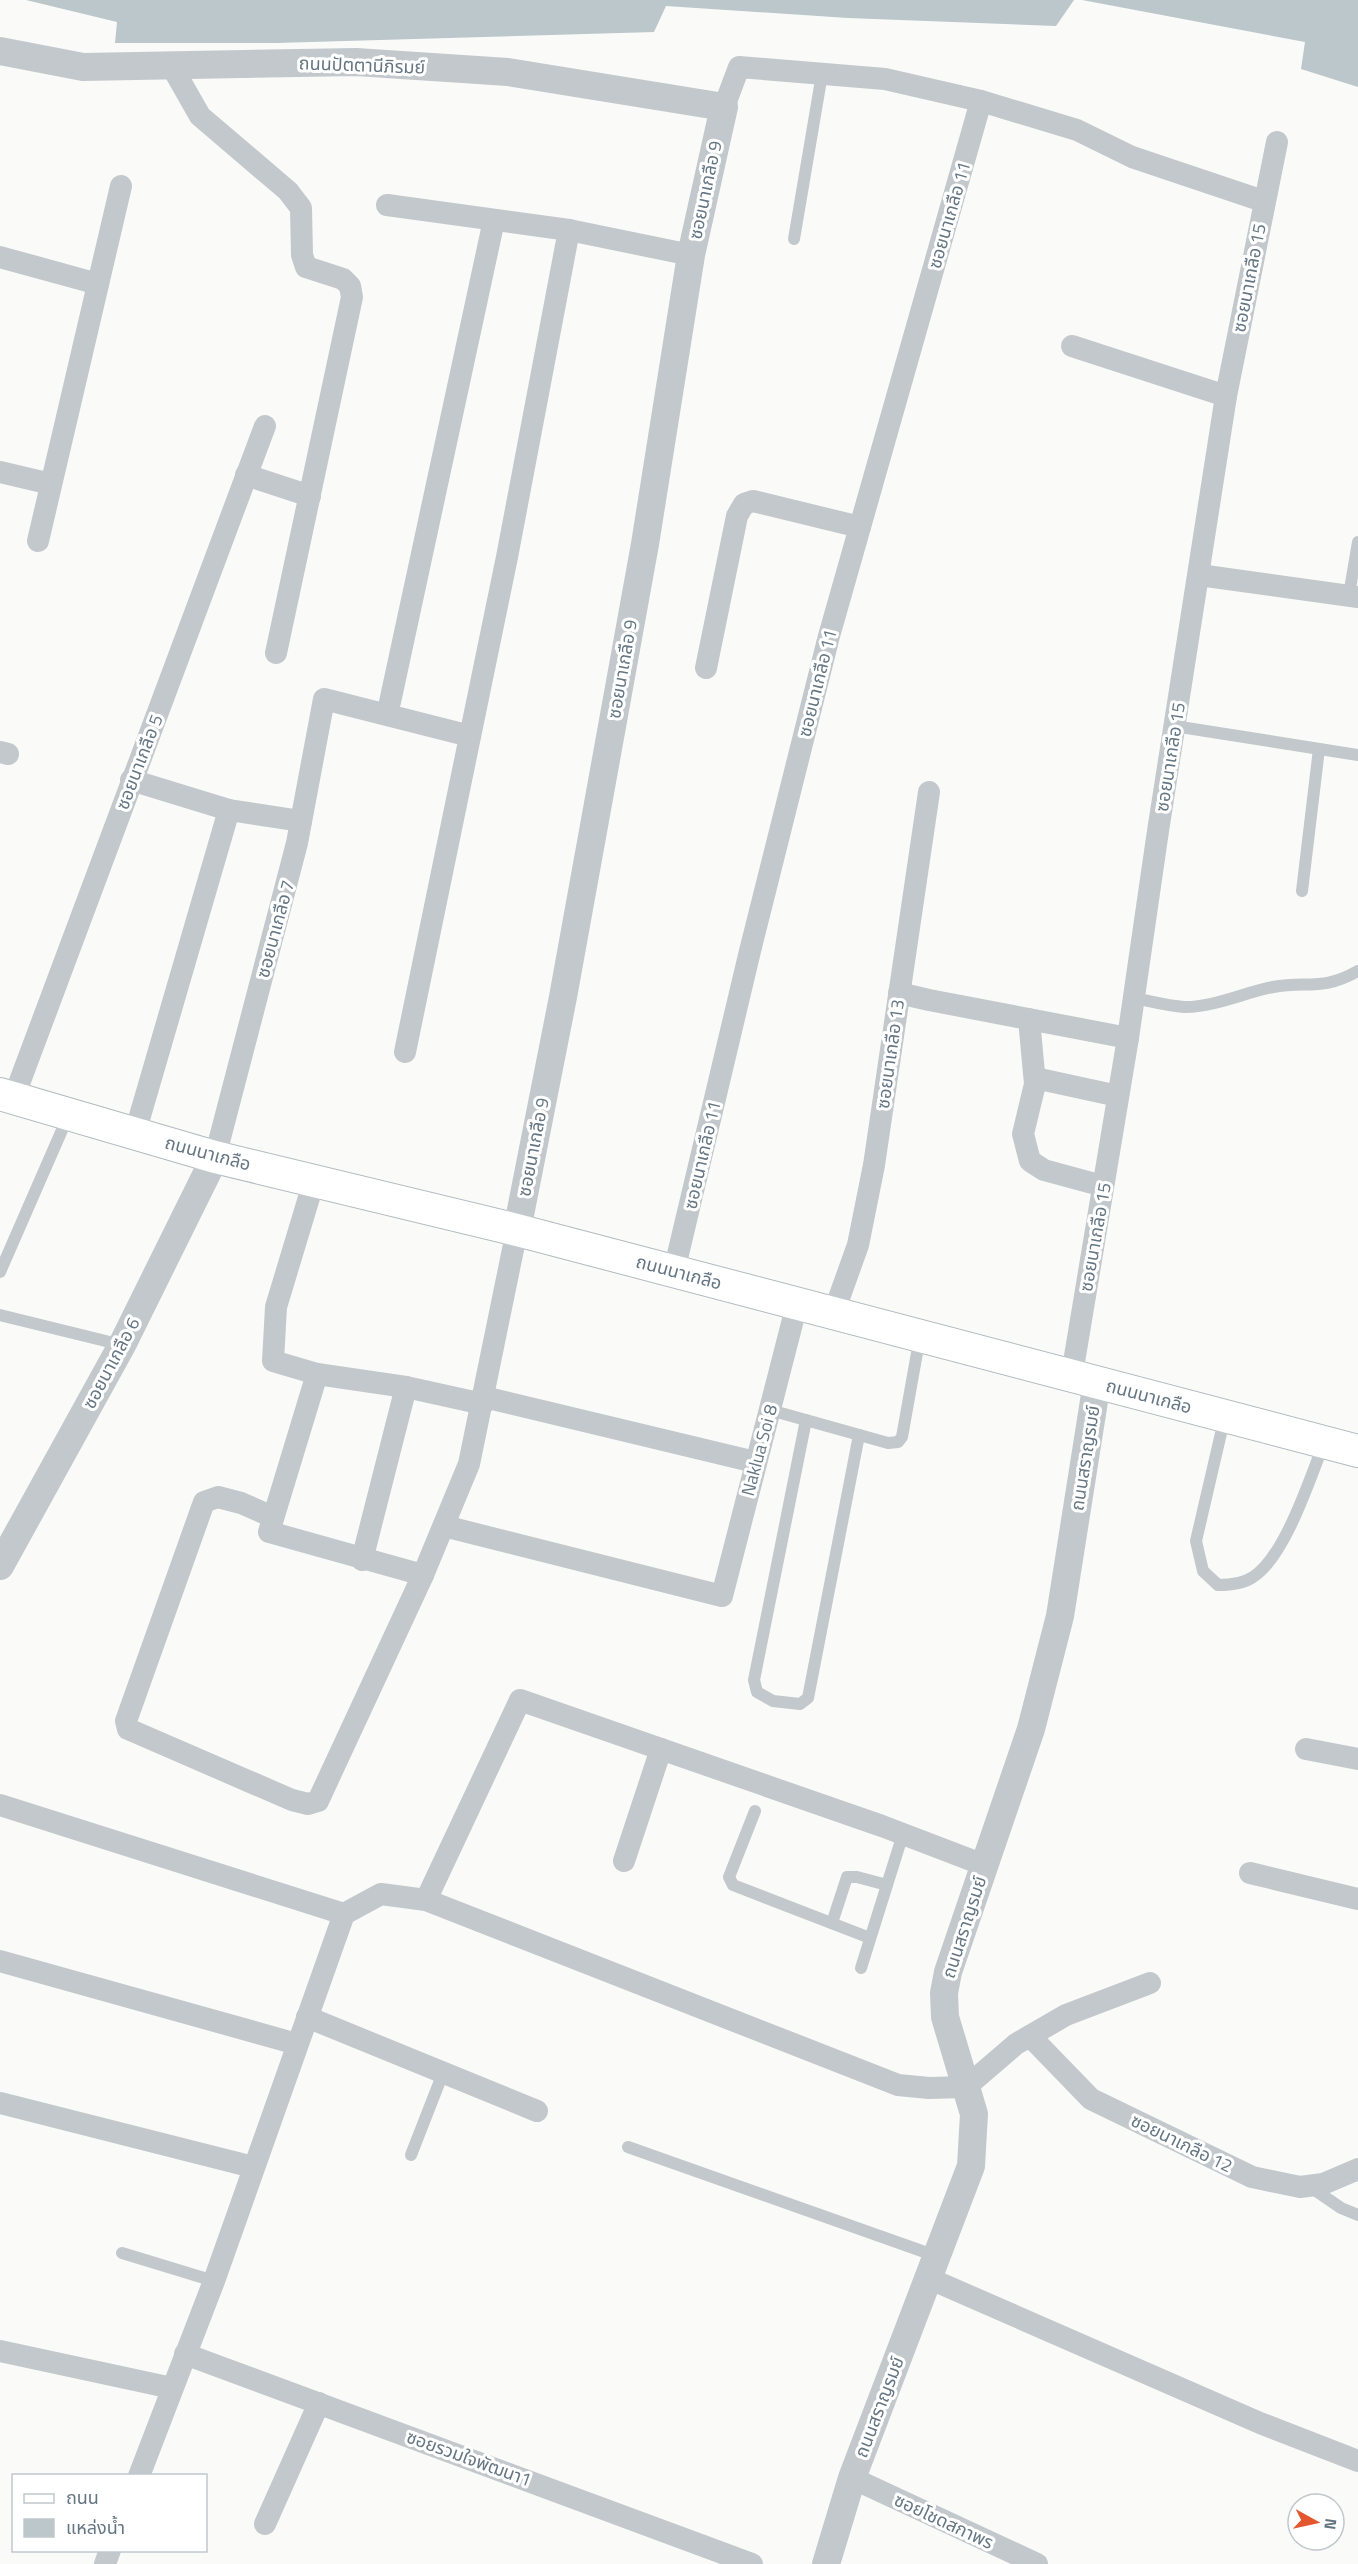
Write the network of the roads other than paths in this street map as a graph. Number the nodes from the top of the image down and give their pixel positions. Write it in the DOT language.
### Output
graph roads {
  1 [pos="0,51"];
  2 [pos="171,65"];
  3 [pos="822,74"];
  4 [pos="981,101"];
  5 [pos="723,107"];
  6 [pos="1276,142"];
  7 [pos="121,186"];
  8 [pos="1263,201"];
  9 [pos="387,205"];
  10 [pos="494,220"];
  11 [pos="569,230"];
  12 [pos="794,239"];
  13 [pos="691,255"];
  14 [pos="0,257"];
  15 [pos="98,284"];
  16 [pos="1072,346"];
  17 [pos="1226,396"];
  18 [pos="265,426"];
  19 [pos="0,472"];
  20 [pos="246,475"];
  21 [pos="51,484"];
  22 [pos="310,496"];
  23 [pos="860,527"];
  24 [pos="38,541"];
  25 [pos="1358,542"];
  26 [pos="1199,575"];
  27 [pos="1354,596"];
  28 [pos="276,654"];
  29 [pos="706,668"];
  30 [pos="390,702"];
  31 [pos="1174,726"];
  32 [pos="470,736"];
  33 [pos="1319,749"];
  34 [pos="1358,755"];
  35 [pos="131,780"];
  36 [pos="929,792"];
  37 [pos="229,810"];
  38 [pos="301,821"];
  39 [pos="1302,891"];
  40 [pos="1358,971"];
  41 [pos="899,993"];
  42 [pos="1134,998"];
  43 [pos="1029,1019"];
  44 [pos="1128,1038"];
  45 [pos="405,1052"];
  46 [pos="1035,1078"];
  47 [pos="7,1095"];
  48 [pos="1118,1096"];
  49 [pos="69,1114"];
  50 [pos="135,1133"];
  51 [pos="215,1157"];
  52 [pos="314,1181"];
  53 [pos="1103,1186"];
  54 [pos="517,1230"];
  55 [pos="674,1271"];
  56 [pos="0,1272"];
  57 [pos="798,1304"];
  58 [pos="834,1312"];
  59 [pos="0,1315"];
  60 [pos="920,1335"];
  61 [pos="122,1345"];
  62 [pos="317,1374"];
  63 [pos="1084,1378"];
  64 [pos="406,1387"];
  65 [pos="484,1401"];
  66 [pos="770,1410"];
  67 [pos="1225,1416"];
  68 [pos="806,1420"];
  69 [pos="859,1435"];
  70 [pos="1324,1442"];
  71 [pos="1358,1451"];
  72 [pos="755,1462"];
  73 [pos="273,1517"];
  74 [pos="444,1526"];
  75 [pos="2,1560"];
  76 [pos="362,1560"];
  77 [pos="423,1575"];
  78 [pos="661,1749"];
  79 [pos="1306,1749"];
  80 [pos="1358,1760"];
  81 [pos="0,1805"];
  82 [pos="755,1811"];
  83 [pos="903,1834"];
  84 [pos="624,1861"];
  85 [pos="984,1865"];
  86 [pos="1250,1873"];
  87 [pos="887,1885"];
  88 [pos="1358,1899"];
  89 [pos="426,1900"];
  90 [pos="344,1914"];
  91 [pos="832,1923"];
  92 [pos="870,1938"];
  93 [pos="0,1961"];
  94 [pos="861,1968"];
  95 [pos="1150,1983"];
  96 [pos="307,2017"];
  97 [pos="1030,2036"];
  98 [pos="297,2044"];
  99 [pos="443,2073"];
  100 [pos="966,2086"];
  101 [pos="0,2103"];
  102 [pos="537,2111"];
  103 [pos="628,2146"];
  104 [pos="411,2155"];
  105 [pos="253,2167"];
  106 [pos="1358,2169"];
  107 [pos="1308,2186"];
  108 [pos="1358,2215"];
  109 [pos="122,2253"];
  110 [pos="932,2267"];
  111 [pos="214,2281"];
  112 [pos="0,2350"];
  113 [pos="185,2354"];
  114 [pos="172,2388"];
  115 [pos="319,2403"];
  116 [pos="1358,2462"];
  117 [pos="139,2474"];
  118 [pos="852,2478"];
  119 [pos="265,2524"];
  120 [pos="752,2564"];
  121 [pos="826,2564"];
  122 [pos="1037,2564"];
  1 -- 2 [label="street, ถนนปัตตานีภิรมย์"];
  2 -- 5 [label="street, ถนนปัตตานีภิรมย์"];
  2 -- 22 [label="street"];
  3 -- 4 [label="street"];
  3 -- 5 [label="street"];
  3 -- 12 [label="lane"];
  4 -- 8 [label="street"];
  4 -- 23 [label="street, ซอยนาเกลือ 11"];
  5 -- 13 [label="street, ซอยนาเกลือ 9"];
  6 -- 8 [label="street, ซอยนาเกลือ 15"];
  7 -- 15 [label="street"];
  8 -- 17 [label="street, ซอยนาเกลือ 15"];
  9 -- 10 [label="street"];
  10 -- 11 [label="street"];
  10 -- 30 [label="street"];
  11 -- 13 [label="street"];
  11 -- 32 [label="street"];
  13 -- 54 [label="street, ซอยนาเกลือ 9"];
  14 -- 15 [label="street"];
  15 -- 21 [label="street"];
  16 -- 17 [label="street"];
  17 -- 26 [label="street, ซอยนาเกลือ 15"];
  18 -- 20 [label="street, ซอยนาเกลือ 5"];
  19 -- 21 [label="street"];
  20 -- 22 [label="street"];
  20 -- 35 [label="street, ซอยนาเกลือ 5"];
  21 -- 24 [label="street"];
  22 -- 28 [label="street"];
  23 -- 29 [label="street"];
  23 -- 55 [label="street, ซอยนาเกลือ 11"];
  25 -- 27 [label="lane"];
  26 -- 27 [label="street"];
  26 -- 31 [label="street, ซอยนาเกลือ 15"];
  31 -- 33 [label="lane"];
  31 -- 42 [label="street, ซอยนาเกลือ 15"];
  32 -- 38 [label="street, ซอยนาเกลือ 7"];
  32 -- 45 [label="street"];
  33 -- 34 [label="lane"];
  33 -- 39 [label="lane"];
  35 -- 37 [label="street"];
  35 -- 47 [label="street, ซอยนาเกลือ 5"];
  36 -- 41 [label="street, ซอยนาเกลือ 13"];
  37 -- 38 [label="street"];
  37 -- 50 [label="street"];
  38 -- 51 [label="street, ซอยนาเกลือ 7"];
  40 -- 42 [label="lane"];
  41 -- 43 [label="street"];
  41 -- 58 [label="street, ซอยนาเกลือ 13"];
  42 -- 44 [label="street, ซอยนาเกลือ 15"];
  43 -- 44 [label="street"];
  43 -- 46 [label="street"];
  44 -- 48 [label="street, ซอยนาเกลือ 15"];
  46 -- 48 [label="street"];
  46 -- 53 [label="street"];
  47 -- 49 [label="main road, ถนนนาเกลือ"];
  48 -- 53 [label="street, ซอยนาเกลือ 15"];
  49 -- 50 [label="main road, ถนนนาเกลือ"];
  49 -- 56 [label="lane"];
  50 -- 51 [label="main road, ถนนนาเกลือ"];
  51 -- 52 [label="main road, ถนนนาเกลือ"];
  51 -- 61 [label="street, ซอยนาเกลือ 6"];
  52 -- 54 [label="main road, ถนนนาเกลือ"];
  52 -- 62 [label="street"];
  53 -- 63 [label="street, ซอยนาเกลือ 15"];
  54 -- 55 [label="main road, ถนนนาเกลือ"];
  54 -- 65 [label="street"];
  55 -- 57 [label="main road, ถนนนาเกลือ"];
  57 -- 58 [label="main road, ถนนนาเกลือ"];
  57 -- 66 [label="street, Naklua Soi 8"];
  58 -- 60 [label="main road, ถนนนาเกลือ"];
  59 -- 61 [label="lane"];
  60 -- 63 [label="main road, ถนนนาเกลือ"];
  60 -- 69 [label="lane"];
  61 -- 75 [label="street, ซอยนาเกลือ 6"];
  62 -- 64 [label="street"];
  62 -- 73 [label="street"];
  63 -- 67 [label="main road, ถนนนาเกลือ"];
  63 -- 85 [label="street, ถนนสราญรมย์"];
  64 -- 65 [label="street"];
  64 -- 76 [label="street"];
  65 -- 72 [label="street"];
  65 -- 74 [label="street"];
  66 -- 68 [label="lane"];
  66 -- 72 [label="street, Naklua Soi 8"];
  67 -- 70 [label="main road, ถนนนาเกลือ"];
  67 -- 70 [label="lane"];
  68 -- 69 [label="lane"];
  68 -- 69 [label="lane"];
  70 -- 71 [label="main road, ถนนนาเกลือ"];
  72 -- 74 [label="street, Naklua Soi 8"];
  73 -- 76 [label="street"];
  73 -- 77 [label="street"];
  74 -- 77 [label="street"];
  76 -- 77 [label="street"];
  78 -- 83 [label="street"];
  78 -- 84 [label="street"];
  78 -- 89 [label="street"];
  79 -- 80 [label="street"];
  81 -- 90 [label="street"];
  82 -- 91 [label="lane"];
  83 -- 85 [label="street"];
  83 -- 87 [label="lane"];
  85 -- 100 [label="street, ถนนสราญรมย์"];
  86 -- 88 [label="street"];
  87 -- 91 [label="lane"];
  87 -- 92 [label="lane"];
  89 -- 90 [label="street"];
  89 -- 100 [label="street"];
  90 -- 96 [label="street"];
  91 -- 92 [label="lane"];
  92 -- 94 [label="lane"];
  93 -- 98 [label="street"];
  95 -- 97 [label="street"];
  96 -- 98 [label="street"];
  96 -- 99 [label="street"];
  97 -- 100 [label="street"];
  97 -- 107 [label="street, ซอยนาเกลือ 12"];
  98 -- 105 [label="street"];
  99 -- 102 [label="street"];
  99 -- 104 [label="lane"];
  100 -- 110 [label="street, ถนนสราญรมย์"];
  101 -- 105 [label="street"];
  103 -- 110 [label="lane"];
  105 -- 111 [label="street"];
  106 -- 107 [label="street, ซอยนาเกลือ 12"];
  107 -- 108 [label="lane"];
  109 -- 111 [label="lane"];
  110 -- 116 [label="street"];
  110 -- 118 [label="street, ถนนสราญรมย์"];
  111 -- 113 [label="street"];
  112 -- 114 [label="street"];
  113 -- 114 [label="street"];
  113 -- 115 [label="street, ซอยรวมใจพัฒนา1"];
  114 -- 117 [label="street"];
  115 -- 119 [label="street"];
  115 -- 120 [label="street, ซอยรวมใจพัฒนา1"];
  118 -- 121 [label="street, ถนนสราญรมย์"];
  118 -- 122 [label="street, ซอยโชดสกาพร"];
}
